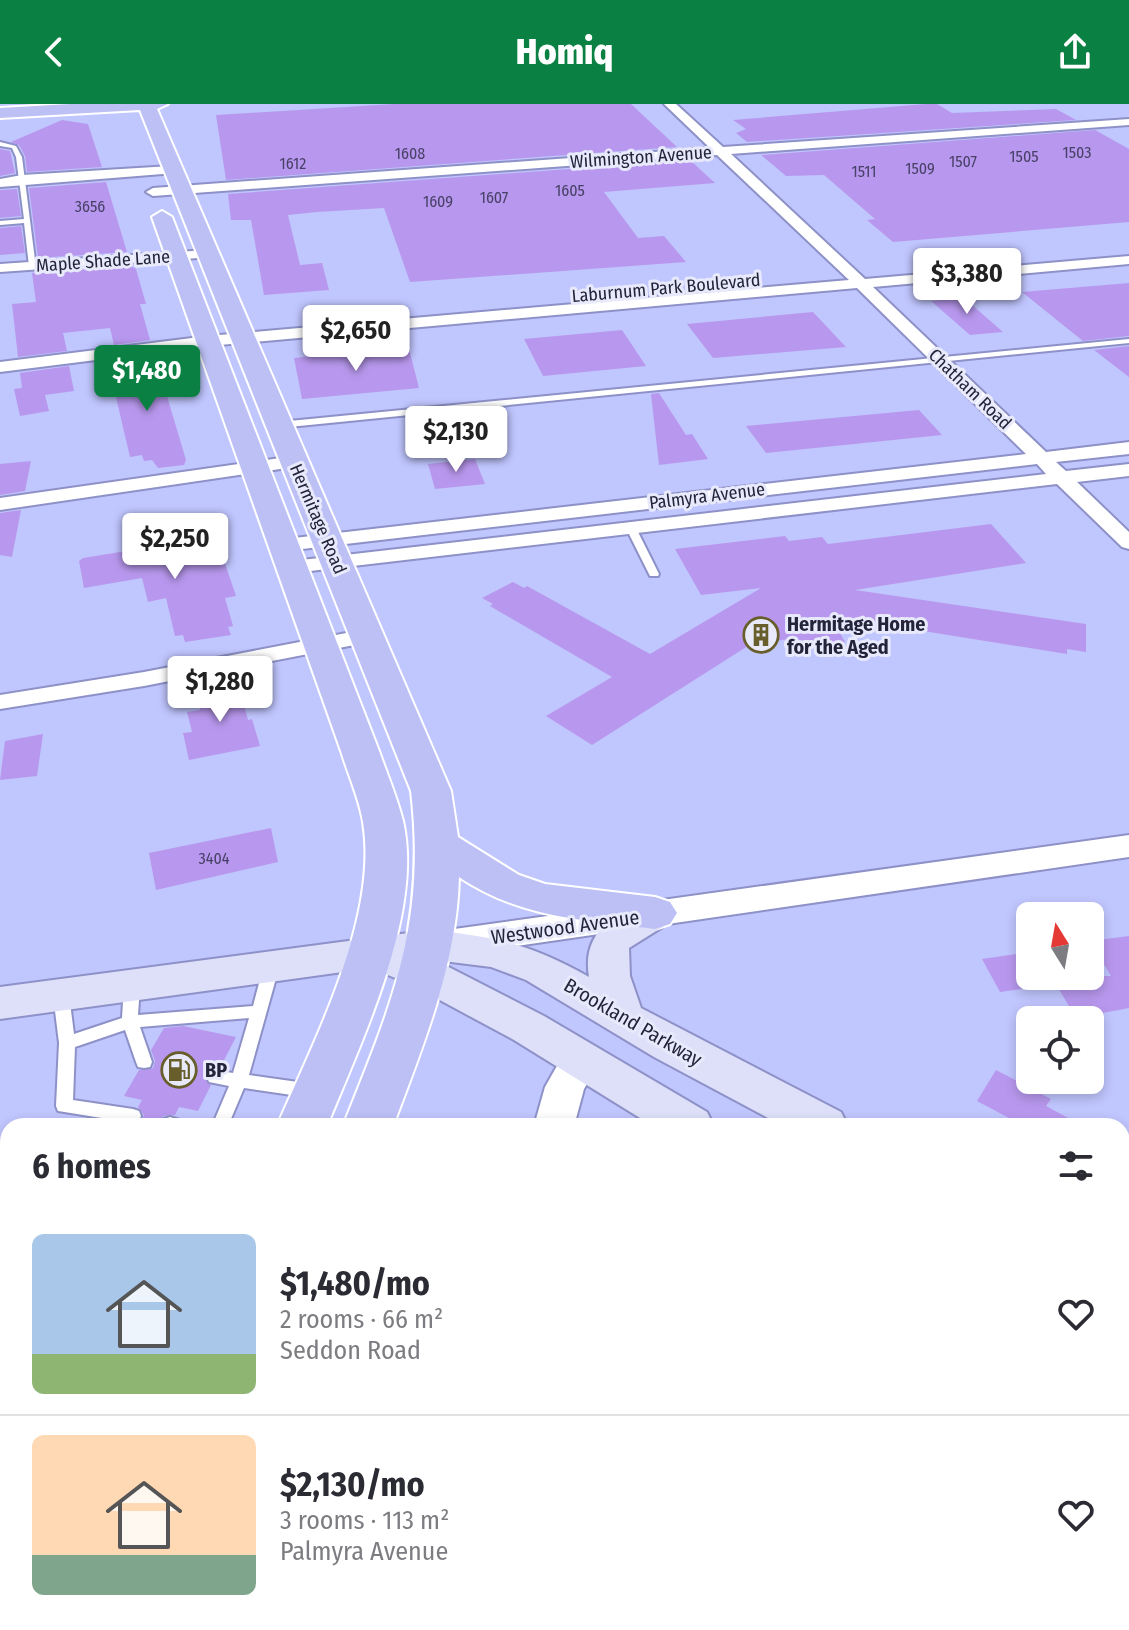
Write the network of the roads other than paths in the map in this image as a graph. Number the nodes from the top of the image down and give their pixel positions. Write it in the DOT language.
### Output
graph roads {
  1 [pos="58,104"];
  2 [pos="146,104"];
  3 [pos="160,104"];
  4 [pos="670,104"];
  5 [pos="119,106"];
  6 [pos="0,110"];
  7 [pos="1103,110"];
  8 [pos="1128,125"];
  9 [pos="0,144"];
  10 [pos="725,156"];
  11 [pos="0,177"];
  12 [pos="22,179"];
  13 [pos="0,183"];
  14 [pos="178,186"];
  15 [pos="151,188"];
  16 [pos="28,221"];
  17 [pos="0,223"];
  18 [pos="1129,247"];
  19 [pos="207,254"];
  20 [pos="176,256"];
  21 [pos="1129,260"];
  22 [pos="33,266"];
  23 [pos="0,268"];
  24 [pos="849,272"];
  25 [pos="862,284"];
  26 [pos="239,331"];
  27 [pos="206,334"];
  28 [pos="1129,341"];
  29 [pos="939,360"];
  30 [pos="0,367"];
  31 [pos="279,425"];
  32 [pos="1129,448"];
  33 [pos="1042,458"];
  34 [pos="294,462"];
  35 [pos="256,467"];
  36 [pos="1129,470"];
  37 [pos="1062,478"];
  38 [pos="0,504"];
  39 [pos="631,528"];
  40 [pos="1129,543"];
  41 [pos="332,551"];
  42 [pos="289,556"];
  43 [pos="654,574"];
  44 [pos="367,636"];
  45 [pos="322,644"];
  46 [pos="0,702"];
  47 [pos="440,845"];
  48 [pos="1129,846"];
  49 [pos="655,913"];
  50 [pos="371,952"];
  51 [pos="428,959"];
  52 [pos="272,964"];
  53 [pos="61,994"];
  54 [pos="0,1003"];
  55 [pos="131,1003"];
  56 [pos="259,1011"];
  57 [pos="624,1019"];
  58 [pos="67,1043"];
  59 [pos="580,1061"];
  60 [pos="144,1062"];
  61 [pos="215,1077"];
  62 [pos="239,1081"];
  63 [pos="309,1109"];
  64 [pos="133,1116"];
  65 [pos="223,1118"];
  66 [pos="371,1118"];
  67 [pos="556,1118"];
  68 [pos="677,1118"];
  69 [pos="810,1118"];
  1 -- 6 [label="main road"];
  2 -- 3 [label="main road"];
  2 -- 5 [label="main road"];
  2 -- 14 [label="main road, Hermitage Road"];
  4 -- 10 [label="street, Chatham Road"];
  5 -- 6 [label="main road"];
  5 -- 15 [label="main road, Hermitage Road"];
  7 -- 8 [label="street"];
  8 -- 10 [label="street, Wilmington Avenue"];
  9 -- 12 [label="lane"];
  10 -- 14 [label="street, Wilmington Avenue"];
  10 -- 24 [label="street, Chatham Road"];
  11 -- 12 [label="street, Wilmington Avenue"];
  12 -- 13 [label="street, Wilmington Avenue"];
  12 -- 15 [label="street, Wilmington Avenue"];
  12 -- 16 [label="lane"];
  14 -- 15 [label="street, Wilmington Avenue"];
  14 -- 15 [label="street, Wilmington Avenue"];
  14 -- 19 [label="main road, Hermitage Road"];
  15 -- 20 [label="main road, Hermitage Road"];
  16 -- 17 [label="lane"];
  16 -- 22 [label="lane"];
  18 -- 24 [label="street, Laburnum Park Boulevard"];
  19 -- 20 [label="street, Maple Shade Lane"];
  19 -- 26 [label="main road, Hermitage Road"];
  20 -- 22 [label="street, Maple Shade Lane"];
  20 -- 27 [label="main road, Hermitage Road"];
  21 -- 25 [label="street, Laburnum Park Boulevard"];
  22 -- 23 [label="street, Maple Shade Lane"];
  24 -- 25 [label="street, Chatham Road"];
  24 -- 26 [label="street, Laburnum Park Boulevard"];
  25 -- 26 [label="street, Laburnum Park Boulevard"];
  25 -- 29 [label="street, Chatham Road"];
  26 -- 27 [label="street, Laburnum Park Boulevard"];
  26 -- 31 [label="main road, Hermitage Road"];
  27 -- 30 [label="street, Laburnum Park Boulevard"];
  27 -- 35 [label="main road, Hermitage Road"];
  28 -- 29 [label="lane"];
  29 -- 31 [label="lane"];
  29 -- 33 [label="street, Chatham Road"];
  31 -- 34 [label="main road, Hermitage Road"];
  32 -- 33 [label="street, Palmyra Avenue"];
  33 -- 37 [label="street, Chatham Road"];
  33 -- 41 [label="street, Palmyra Avenue"];
  34 -- 35 [label="street"];
  34 -- 41 [label="main road, Hermitage Road"];
  35 -- 38 [label="street"];
  35 -- 42 [label="main road, Hermitage Road"];
  36 -- 37 [label="street, Palmyra Avenue"];
  37 -- 39 [label="street, Palmyra Avenue"];
  37 -- 40 [label="street, Chatham Road"];
  39 -- 41 [label="street, Palmyra Avenue"];
  39 -- 43 [label="lane"];
  41 -- 42 [label="street, Palmyra Avenue"];
  41 -- 44 [label="main road, Hermitage Road"];
  42 -- 45 [label="main road, Hermitage Road"];
  44 -- 45 [label="street"];
  44 -- 47 [label="main road, Hermitage Road"];
  45 -- 46 [label="street"];
  45 -- 50 [label="main road, Hermitage Road"];
  47 -- 49 [label="main road"];
  47 -- 51 [label="main road, Hermitage Road"];
  48 -- 49 [label="street, Westwood Avenue"];
  49 -- 51 [label="street, Westwood Avenue"];
  49 -- 57 [label="main road"];
  50 -- 51 [label="main road, Brookland Parkway"];
  50 -- 52 [label="main road"];
  50 -- 63 [label="main road, Hermitage Road"];
  51 -- 57 [label="main road, Brookland Parkway"];
  51 -- 59 [label="main road, Brookland Parkway"];
  51 -- 66 [label="main road, Hermitage Road"];
  52 -- 55 [label="main road"];
  52 -- 56 [label="lane"];
  53 -- 54 [label="main road"];
  53 -- 55 [label="main road"];
  53 -- 58 [label="lane"];
  55 -- 56 [label="lane"];
  55 -- 58 [label="lane"];
  55 -- 60 [label="lane"];
  56 -- 62 [label="lane"];
  57 -- 69 [label="main road, Brookland Parkway"];
  58 -- 64 [label="lane"];
  59 -- 67 [label="street"];
  59 -- 68 [label="main road, Brookland Parkway"];
  61 -- 62 [label="lane"];
  62 -- 63 [label="lane"];
  62 -- 65 [label="lane"];
}
